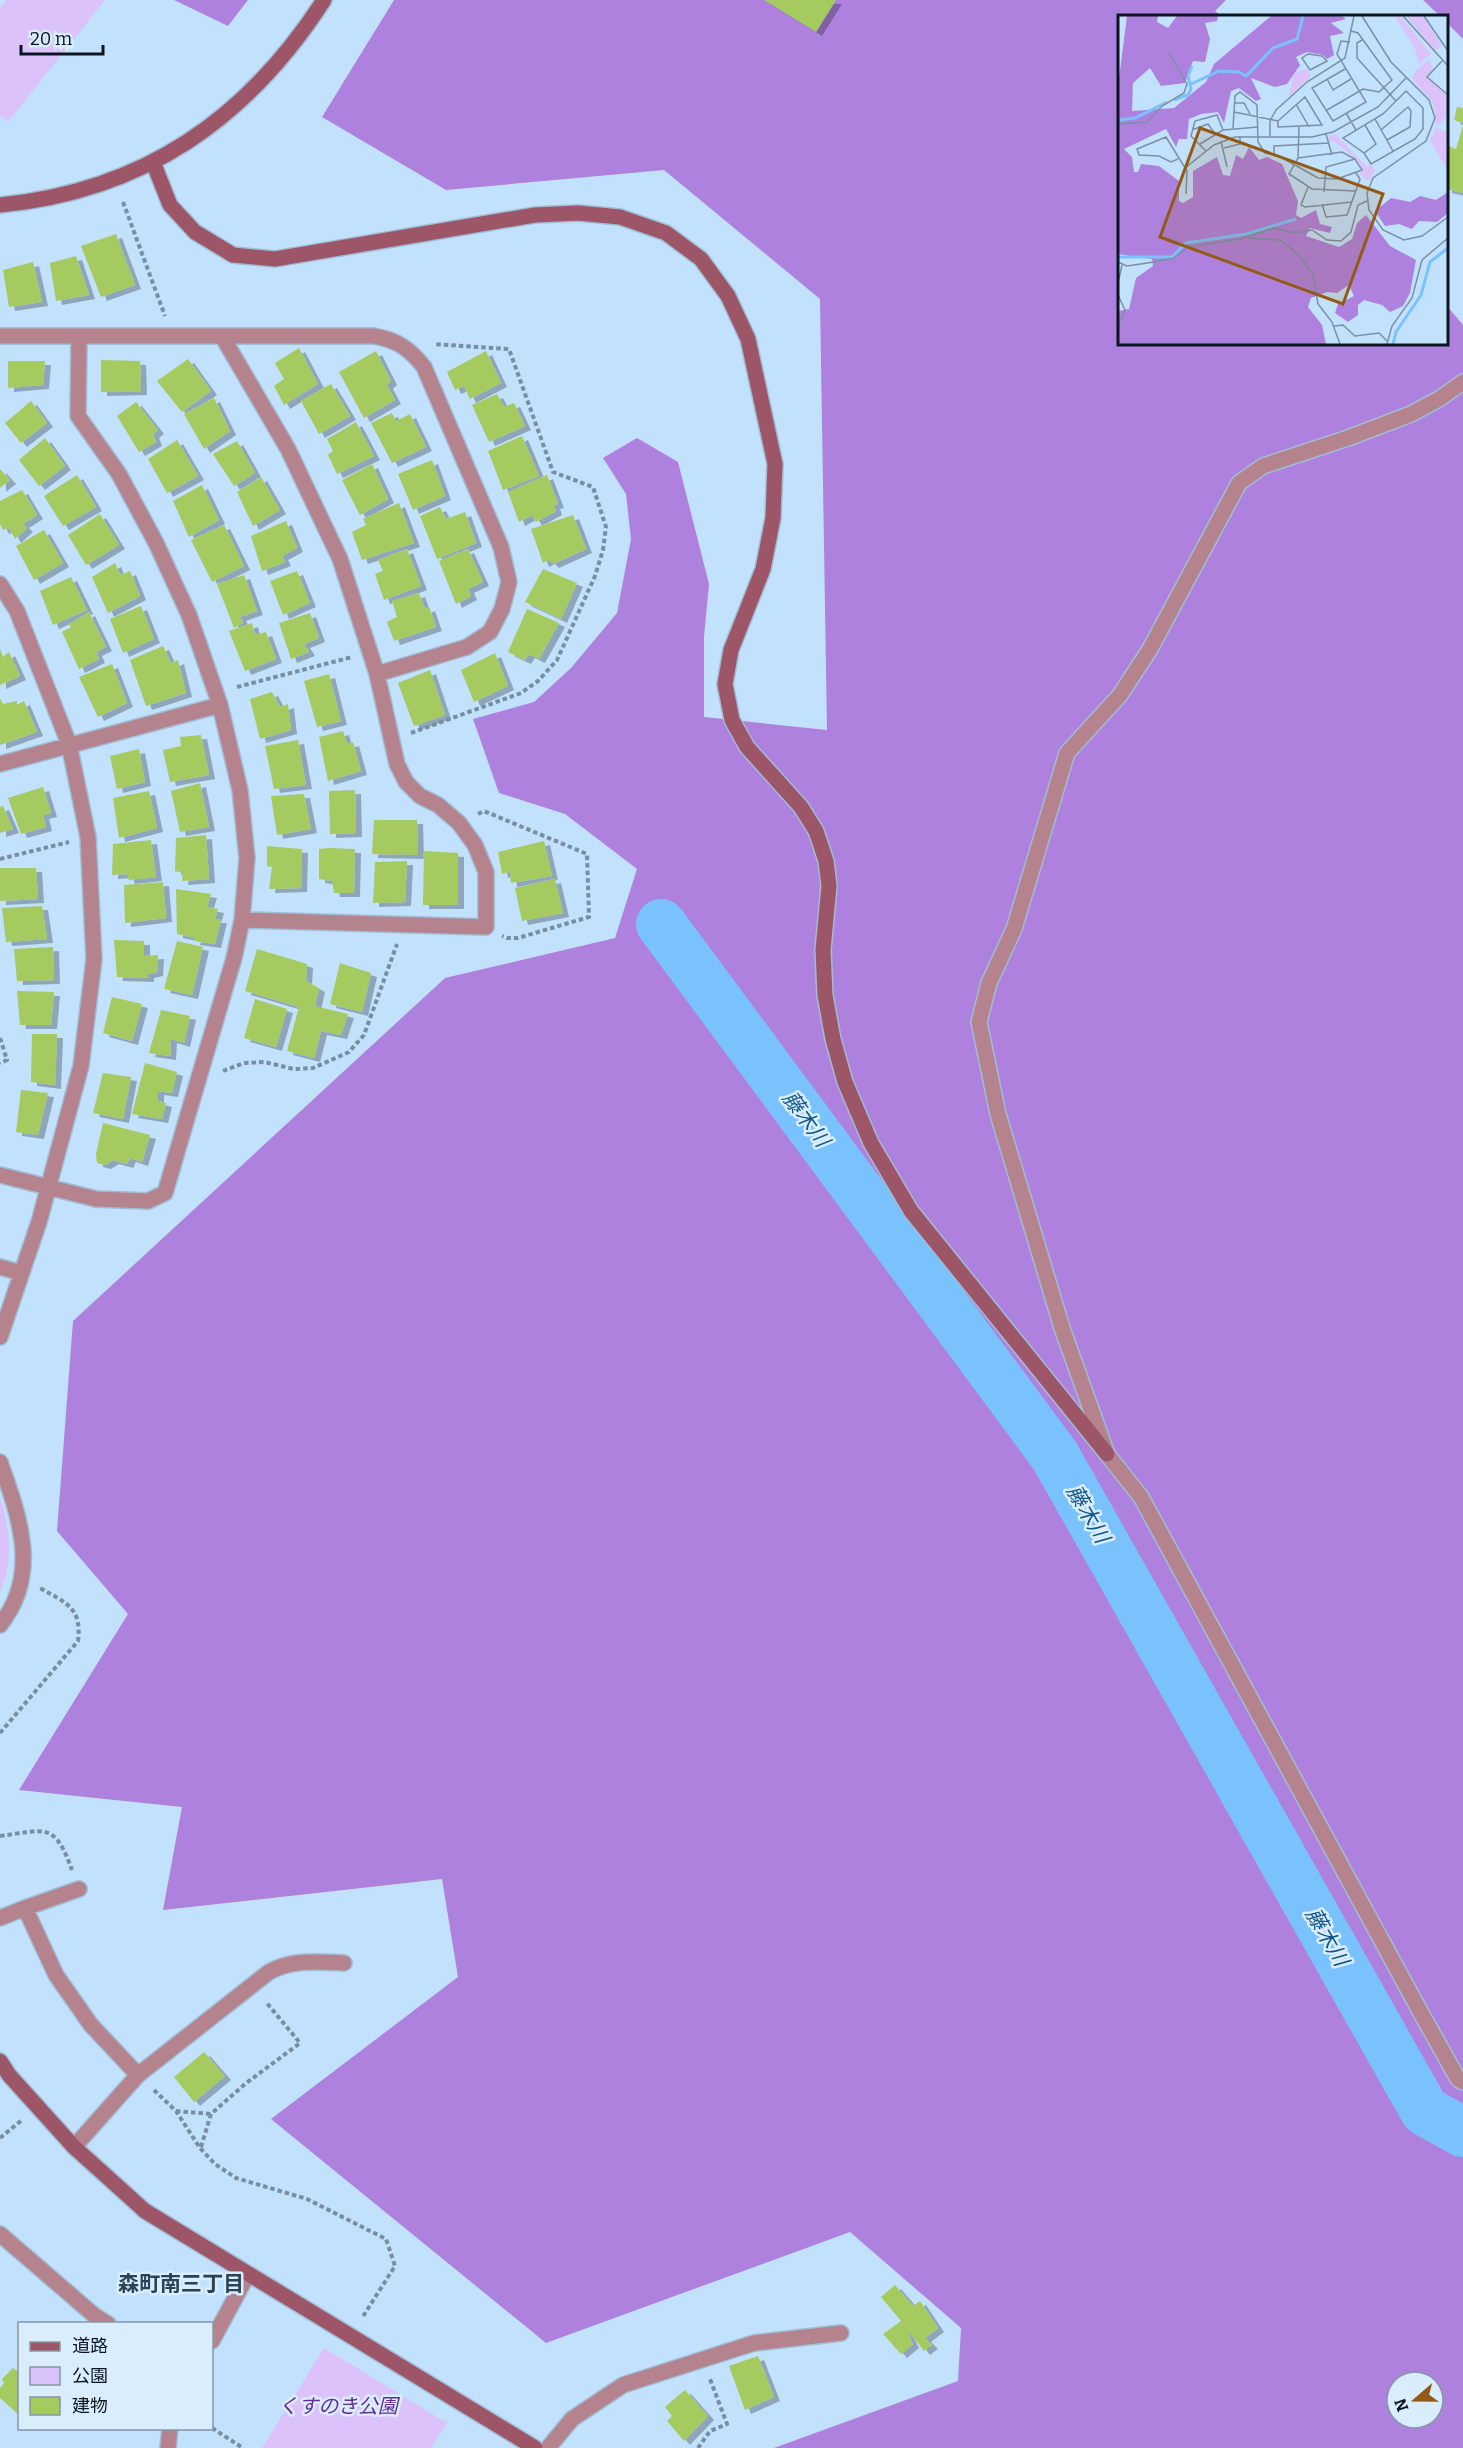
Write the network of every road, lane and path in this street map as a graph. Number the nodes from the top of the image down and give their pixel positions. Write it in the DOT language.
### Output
graph roads {
  1 [pos="324,0"];
  2 [pos="153,162"];
  3 [pos="123,202"];
  4 [pos="0,205"];
  5 [pos="0,336"];
  6 [pos="222,336"];
  7 [pos="79,337"];
  8 [pos="172,337"];
  9 [pos="413,353"];
  10 [pos="1463,382"];
  11 [pos="0,584"];
  12 [pos="370,653"];
  13 [pos="377,674"];
  14 [pos="218,699"];
  15 [pos="391,741"];
  16 [pos="69,744"];
  17 [pos="0,764"];
  18 [pos="459,823"];
  19 [pos="88,837"];
  20 [pos="0,859"];
  21 [pos="242,920"];
  22 [pos="404,925"];
  23 [pos="486,927"];
  24 [pos="0,1038"];
  25 [pos="0,1063"];
  26 [pos="203,1064"];
  27 [pos="0,1176"];
  28 [pos="49,1187"];
  29 [pos="0,1267"];
  30 [pos="21,1273"];
  31 [pos="0,1337"];
  32 [pos="1107,1454"];
  33 [pos="0,1462"];
  34 [pos="21,1577"];
  35 [pos="0,1625"];
  36 [pos="0,1733"];
  37 [pos="0,1836"];
  38 [pos="79,1889"];
  39 [pos="25,1908"];
  40 [pos="0,1918"];
  41 [pos="344,1963"];
  42 [pos="252,1986"];
  43 [pos="0,2061"];
  44 [pos="138,2075"];
  45 [pos="1463,2082"];
  46 [pos="176,2111"];
  47 [pos="212,2114"];
  48 [pos="22,2119"];
  49 [pos="0,2138"];
  50 [pos="74,2147"];
  51 [pos="200,2148"];
  52 [pos="3,2242"];
  53 [pos="248,2274"];
  54 [pos="105,2322"];
  55 [pos="841,2333"];
  56 [pos="351,2336"];
  57 [pos="213,2339"];
  58 [pos="703,2358"];
  59 [pos="213,2429"];
  60 [pos="170,2430"];
  61 [pos="168,2448"];
  62 [pos="243,2448"];
  63 [pos="535,2448"];
  64 [pos="548,2448"];
  65 [pos="698,2448"];
  1 -- 2 [label="street"];
  2 -- 4 [label="street"];
  2 -- 32 [label="street"];
  3 -- 8 [label="path"];
  5 -- 7 [label="street"];
  6 -- 8 [label="street"];
  6 -- 9 [label="street"];
  6 -- 12 [label="street"];
  7 -- 8 [label="street"];
  7 -- 14 [label="street"];
  9 -- 13 [label="street"];
  9 -- 15 [label="path"];
  10 -- 32 [label="street"];
  11 -- 16 [label="street"];
  12 -- 13 [label="street"];
  12 -- 14 [label="path"];
  13 -- 15 [label="street"];
  14 -- 16 [label="street"];
  14 -- 21 [label="street"];
  15 -- 18 [label="street"];
  16 -- 17 [label="street"];
  16 -- 19 [label="street"];
  18 -- 23 [label="street"];
  18 -- 23 [label="path"];
  19 -- 20 [label="path"];
  19 -- 28 [label="street"];
  21 -- 22 [label="street"];
  21 -- 26 [label="street"];
  22 -- 23 [label="street"];
  22 -- 26 [label="path"];
  24 -- 25 [label="path"];
  26 -- 28 [label="street"];
  27 -- 28 [label="street"];
  28 -- 30 [label="street"];
  29 -- 30 [label="street"];
  30 -- 31 [label="street"];
  32 -- 45 [label="street"];
  33 -- 34 [label="street"];
  34 -- 35 [label="street"];
  34 -- 36 [label="path"];
  37 -- 38 [label="path"];
  38 -- 39 [label="street"];
  39 -- 40 [label="street"];
  39 -- 44 [label="street"];
  41 -- 42 [label="street"];
  42 -- 44 [label="street"];
  42 -- 47 [label="path"];
  43 -- 50 [label="street"];
  44 -- 46 [label="path"];
  44 -- 50 [label="street"];
  46 -- 47 [label="path"];
  46 -- 51 [label="path"];
  47 -- 51 [label="path"];
  48 -- 49 [label="path"];
  50 -- 53 [label="street"];
  51 -- 56 [label="path"];
  52 -- 54 [label="street"];
  53 -- 56 [label="street"];
  53 -- 57 [label="street"];
  55 -- 58 [label="street"];
  56 -- 63 [label="street"];
  58 -- 64 [label="street"];
  58 -- 65 [label="path"];
  59 -- 62 [label="path"];
  60 -- 61 [label="street"];
}
